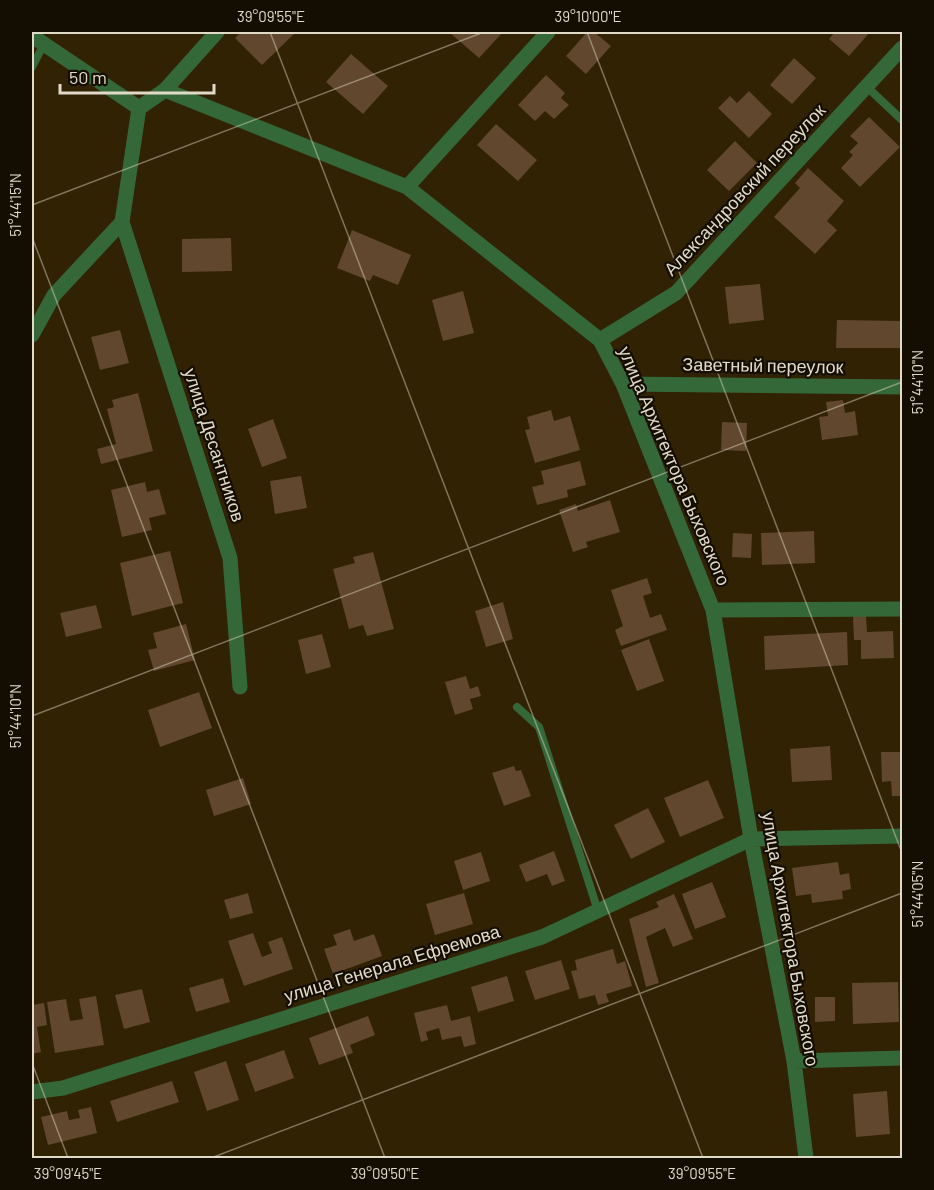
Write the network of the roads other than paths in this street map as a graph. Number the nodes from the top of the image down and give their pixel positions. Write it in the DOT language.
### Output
graph roads {
  1 [pos="217,32"];
  2 [pos="548,32"];
  3 [pos="38,40"];
  4 [pos="903,48"];
  5 [pos="32,67"];
  6 [pos="867,87"];
  7 [pos="165,90"];
  8 [pos="139,108"];
  9 [pos="903,120"];
  10 [pos="407,187"];
  11 [pos="122,222"];
  12 [pos="32,335"];
  13 [pos="600,340"];
  14 [pos="623,384"];
  15 [pos="903,387"];
  16 [pos="903,609"];
  17 [pos="713,610"];
  18 [pos="240,687"];
  19 [pos="517,707"];
  20 [pos="903,836"];
  21 [pos="751,839"];
  22 [pos="598,911"];
  23 [pos="903,1058"];
  24 [pos="794,1061"];
  25 [pos="32,1092"];
  26 [pos="806,1158"];
  1 -- 7 [label="street"];
  2 -- 10 [label="street"];
  3 -- 5 [label="lane"];
  3 -- 8 [label="street"];
  4 -- 6 [label="street, Александровский переулок"];
  6 -- 9 [label="lane"];
  6 -- 13 [label="street, Александровский переулок"];
  7 -- 8 [label="street"];
  7 -- 10 [label="street, улица Архитектора Быховского"];
  8 -- 11 [label="street"];
  10 -- 13 [label="street, улица Архитектора Быховского"];
  11 -- 12 [label="street"];
  11 -- 18 [label="street, улица Десантников"];
  13 -- 14 [label="street, улица Архитектора Быховского"];
  14 -- 15 [label="street, Заветный переулок"];
  14 -- 17 [label="street, улица Архитектора Быховского"];
  16 -- 17 [label="street"];
  17 -- 21 [label="street, улица Архитектора Быховского"];
  19 -- 22 [label="lane"];
  20 -- 21 [label="street"];
  21 -- 22 [label="street, улица Генерала Ефремова"];
  21 -- 24 [label="street, улица Архитектора Быховского"];
  22 -- 25 [label="street, улица Генерала Ефремова"];
  23 -- 24 [label="street"];
  24 -- 26 [label="street, улица Архитектора Быховского"];
}
